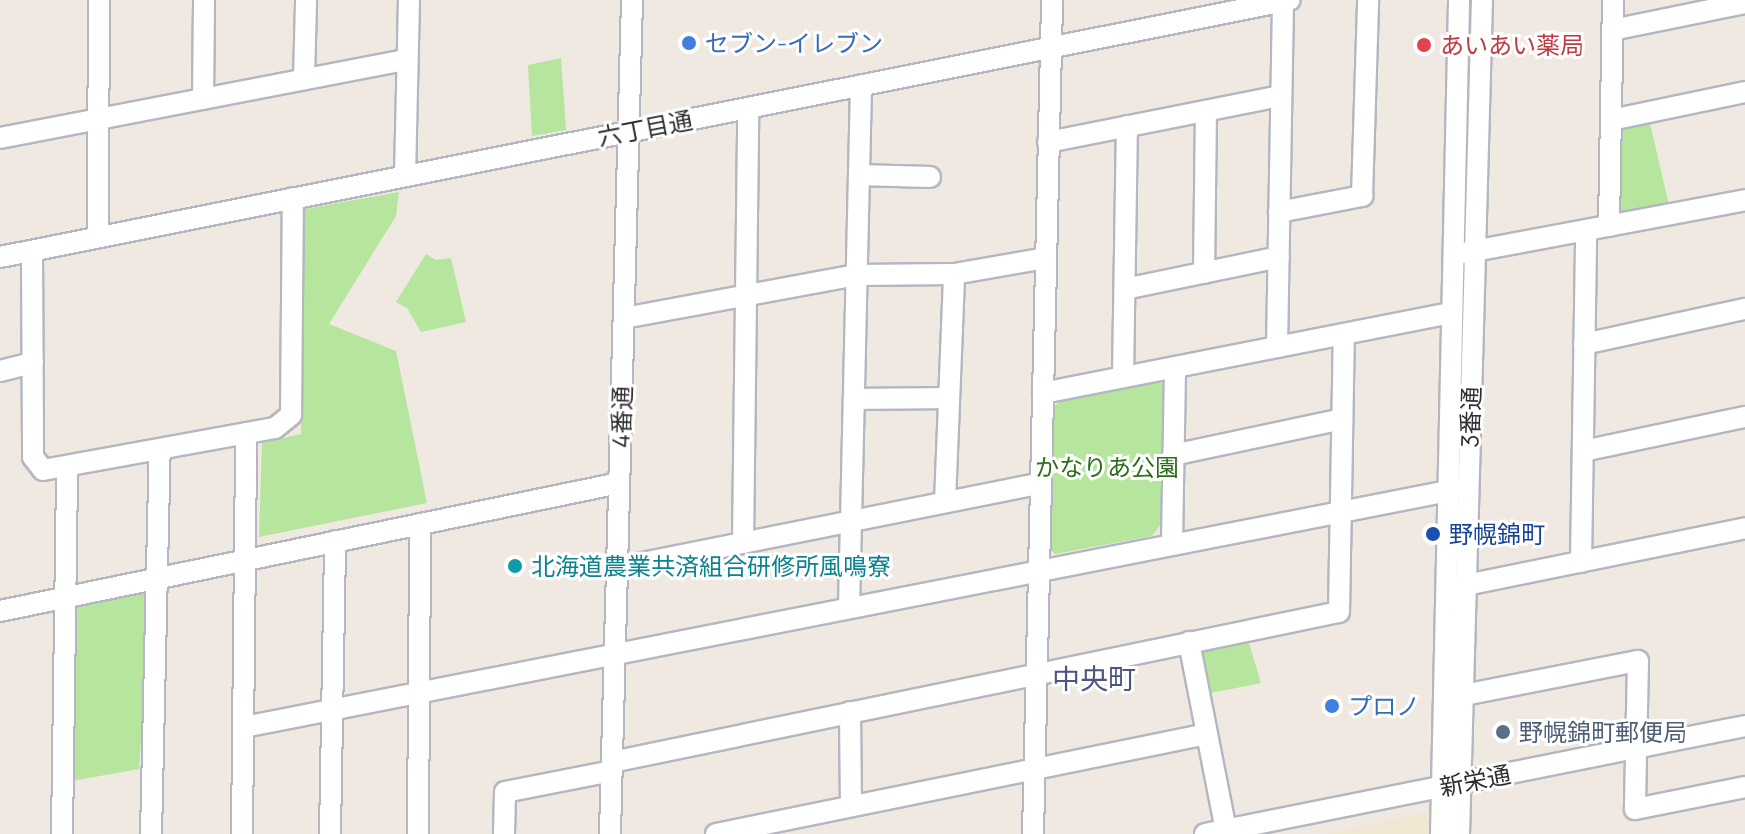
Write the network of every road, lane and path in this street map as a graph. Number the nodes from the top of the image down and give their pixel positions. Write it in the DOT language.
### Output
graph roads {
  1 [pos="99,0"];
  2 [pos="204,0"];
  3 [pos="306,0"];
  4 [pos="409,0"];
  5 [pos="632,0"];
  6 [pos="1052,0"];
  7 [pos="1368,0"];
  8 [pos="1459,0"];
  9 [pos="1482,0"];
  10 [pos="1613,0"];
  11 [pos="1286,1"];
  12 [pos="1745,3"];
  13 [pos="1612,30"];
  14 [pos="1051,47"];
  15 [pos="406,60"];
  16 [pos="304,79"];
  17 [pos="861,85"];
  18 [pos="1745,92"];
  19 [pos="1281,96"];
  20 [pos="203,99"];
  21 [pos="748,108"];
  22 [pos="1206,111"];
  23 [pos="97,119"];
  24 [pos="1611,120"];
  25 [pos="1127,126"];
  26 [pos="629,131"];
  27 [pos="0,138"];
  28 [pos="1048,142"];
  29 [pos="859,175"];
  30 [pos="405,176"];
  31 [pos="930,177"];
  32 [pos="293,198"];
  33 [pos="1745,200"];
  34 [pos="1279,212"];
  35 [pos="1609,226"];
  36 [pos="1586,230"];
  37 [pos="98,237"];
  38 [pos="32,251"];
  39 [pos="1475,251"];
  40 [pos="1452,256"];
  41 [pos="0,257"];
  42 [pos="1279,257"];
  43 [pos="1046,258"];
  44 [pos="1204,273"];
  45 [pos="954,274"];
  46 [pos="857,275"];
  47 [pos="1125,289"];
  48 [pos="749,294"];
  49 [pos="1745,309"];
  50 [pos="1450,313"];
  51 [pos="624,318"];
  52 [pos="1344,334"];
  53 [pos="1584,344"];
  54 [pos="1277,347"];
  55 [pos="33,363"];
  56 [pos="1175,367"];
  57 [pos="0,371"];
  58 [pos="1123,377"];
  59 [pos="1043,393"];
  60 [pos="949,398"];
  61 [pos="854,399"];
  62 [pos="1745,417"];
  63 [pos="1342,419"];
  64 [pos="246,433"];
  65 [pos="160,449"];
  66 [pos="1583,451"];
  67 [pos="1173,455"];
  68 [pos="67,466"];
  69 [pos="619,483"];
  70 [pos="1041,483"];
  71 [pos="1468,487"];
  72 [pos="1446,490"];
  73 [pos="945,502"];
  74 [pos="1341,510"];
  75 [pos="852,521"];
  76 [pos="420,524"];
  77 [pos="1745,528"];
  78 [pos="335,541"];
  79 [pos="743,543"];
  80 [pos="1172,543"];
  81 [pos="246,560"];
  82 [pos="1581,562"];
  83 [pos="617,568"];
  84 [pos="1039,569"];
  85 [pos="160,578"];
  86 [pos="1466,585"];
  87 [pos="65,597"];
  88 [pos="849,607"];
  89 [pos="0,611"];
  90 [pos="1189,642"];
  91 [pos="615,653"];
  92 [pos="1037,672"];
  93 [pos="418,692"];
  94 [pos="1464,695"];
  95 [pos="331,709"];
  96 [pos="850,712"];
  97 [pos="1745,726"];
  98 [pos="244,727"];
  99 [pos="1207,734"];
  100 [pos="1636,748"];
  101 [pos="612,766"];
  102 [pos="1035,768"];
  103 [pos="1451,784"];
  104 [pos="1745,787"];
  105 [pos="851,806"];
  106 [pos="1226,830"];
  107 [pos="62,834"];
  108 [pos="151,834"];
  109 [pos="242,834"];
  110 [pos="330,834"];
  111 [pos="418,834"];
  112 [pos="504,834"];
  113 [pos="610,834"];
  114 [pos="716,834"];
  115 [pos="1033,834"];
  116 [pos="1205,834"];
  117 [pos="1441,834"];
  118 [pos="1459,834"];
  1 -- 23 [label="street"];
  2 -- 20 [label="street"];
  3 -- 16 [label="street"];
  4 -- 15 [label="street"];
  5 -- 26 [label="street, 4番通"];
  6 -- 14 [label="street"];
  7 -- 34 [label="street"];
  8 -- 40 [label="street, 3番通"];
  9 -- 39 [label="street, 3番通"];
  10 -- 13 [label="street"];
  11 -- 14 [label="street, 六丁目通"];
  11 -- 19 [label="street"];
  12 -- 13 [label="street"];
  13 -- 24 [label="street"];
  14 -- 17 [label="street, 六丁目通"];
  14 -- 28 [label="street"];
  15 -- 16 [label="street"];
  15 -- 30 [label="street"];
  16 -- 20 [label="street"];
  17 -- 21 [label="street, 六丁目通"];
  17 -- 29 [label="street"];
  18 -- 24 [label="street"];
  19 -- 22 [label="street"];
  19 -- 34 [label="street"];
  20 -- 23 [label="street"];
  21 -- 26 [label="street, 六丁目通"];
  21 -- 48 [label="street"];
  22 -- 25 [label="street"];
  22 -- 44 [label="street"];
  23 -- 27 [label="street"];
  23 -- 37 [label="street"];
  24 -- 35 [label="street"];
  25 -- 28 [label="street"];
  25 -- 47 [label="street"];
  26 -- 30 [label="street, 六丁目通"];
  26 -- 51 [label="street, 4番通"];
  28 -- 43 [label="street"];
  29 -- 31 [label="street"];
  29 -- 46 [label="street"];
  30 -- 32 [label="street, 六丁目通"];
  32 -- 37 [label="street, 六丁目通"];
  32 -- 64 [label="street"];
  33 -- 35 [label="street"];
  34 -- 42 [label="street"];
  35 -- 36 [label="street"];
  36 -- 39 [label="street"];
  36 -- 53 [label="street"];
  37 -- 38 [label="street, 六丁目通"];
  38 -- 41 [label="street, 六丁目通"];
  38 -- 55 [label="street"];
  39 -- 40 [label="street"];
  39 -- 71 [label="street, 3番通"];
  40 -- 50 [label="street, 3番通"];
  42 -- 44 [label="street"];
  42 -- 54 [label="street"];
  43 -- 45 [label="street"];
  43 -- 59 [label="street"];
  44 -- 47 [label="street"];
  45 -- 46 [label="street"];
  45 -- 60 [label="street"];
  46 -- 48 [label="street"];
  46 -- 61 [label="street"];
  47 -- 58 [label="street"];
  48 -- 51 [label="street"];
  48 -- 79 [label="street"];
  49 -- 53 [label="street"];
  50 -- 52 [label="street"];
  50 -- 72 [label="street, 3番通"];
  51 -- 69 [label="street, 4番通"];
  52 -- 54 [label="street"];
  52 -- 63 [label="street"];
  53 -- 66 [label="street"];
  54 -- 56 [label="street"];
  55 -- 57 [label="street"];
  55 -- 68 [label="street"];
  56 -- 58 [label="street"];
  56 -- 67 [label="street"];
  58 -- 59 [label="street"];
  59 -- 70 [label="street"];
  60 -- 61 [label="street"];
  60 -- 73 [label="street"];
  61 -- 75 [label="street"];
  62 -- 66 [label="street"];
  63 -- 67 [label="street"];
  63 -- 74 [label="street"];
  64 -- 65 [label="street"];
  64 -- 81 [label="street"];
  65 -- 68 [label="street"];
  65 -- 85 [label="street"];
  66 -- 82 [label="street"];
  67 -- 80 [label="street"];
  68 -- 87 [label="street"];
  69 -- 76 [label="street"];
  69 -- 83 [label="street, 4番通"];
  70 -- 73 [label="street"];
  70 -- 84 [label="street"];
  71 -- 72 [label="street"];
  71 -- 86 [label="street, 3番通"];
  72 -- 74 [label="street"];
  72 -- 103 [label="street, 3番通"];
  73 -- 75 [label="street"];
  74 -- 80 [label="street"];
  74 -- 90 [label="street"];
  75 -- 79 [label="street"];
  75 -- 88 [label="street"];
  76 -- 78 [label="street"];
  76 -- 93 [label="street"];
  77 -- 82 [label="street"];
  78 -- 81 [label="street"];
  78 -- 95 [label="street"];
  79 -- 83 [label="street"];
  80 -- 84 [label="street"];
  81 -- 85 [label="street"];
  81 -- 98 [label="street"];
  82 -- 86 [label="street"];
  83 -- 91 [label="street, 4番通"];
  84 -- 88 [label="street"];
  84 -- 92 [label="street"];
  85 -- 87 [label="street"];
  85 -- 108 [label="street"];
  86 -- 94 [label="street, 3番通"];
  87 -- 89 [label="street"];
  87 -- 107 [label="street"];
  88 -- 91 [label="street"];
  90 -- 92 [label="street"];
  90 -- 99 [label="street"];
  91 -- 93 [label="street"];
  91 -- 101 [label="street, 4番通"];
  92 -- 96 [label="street"];
  92 -- 102 [label="street"];
  93 -- 95 [label="street"];
  93 -- 111 [label="street"];
  94 -- 100 [label="street"];
  94 -- 103 [label="street, 3番通"];
  95 -- 98 [label="street"];
  95 -- 110 [label="street"];
  96 -- 101 [label="street"];
  96 -- 105 [label="street"];
  97 -- 100 [label="street, 新栄通"];
  98 -- 109 [label="street"];
  99 -- 102 [label="street"];
  99 -- 106 [label="street"];
  100 -- 103 [label="street, 新栄通"];
  100 -- 104 [label="street"];
  101 -- 112 [label="street"];
  101 -- 113 [label="street, 4番通"];
  102 -- 105 [label="street"];
  102 -- 115 [label="street"];
  103 -- 106 [label="street, 新栄通"];
  103 -- 117 [label="street, 3番通"];
  103 -- 118 [label="street, 3番通"];
  105 -- 114 [label="street"];
  106 -- 116 [label="street, 新栄通"];
}
